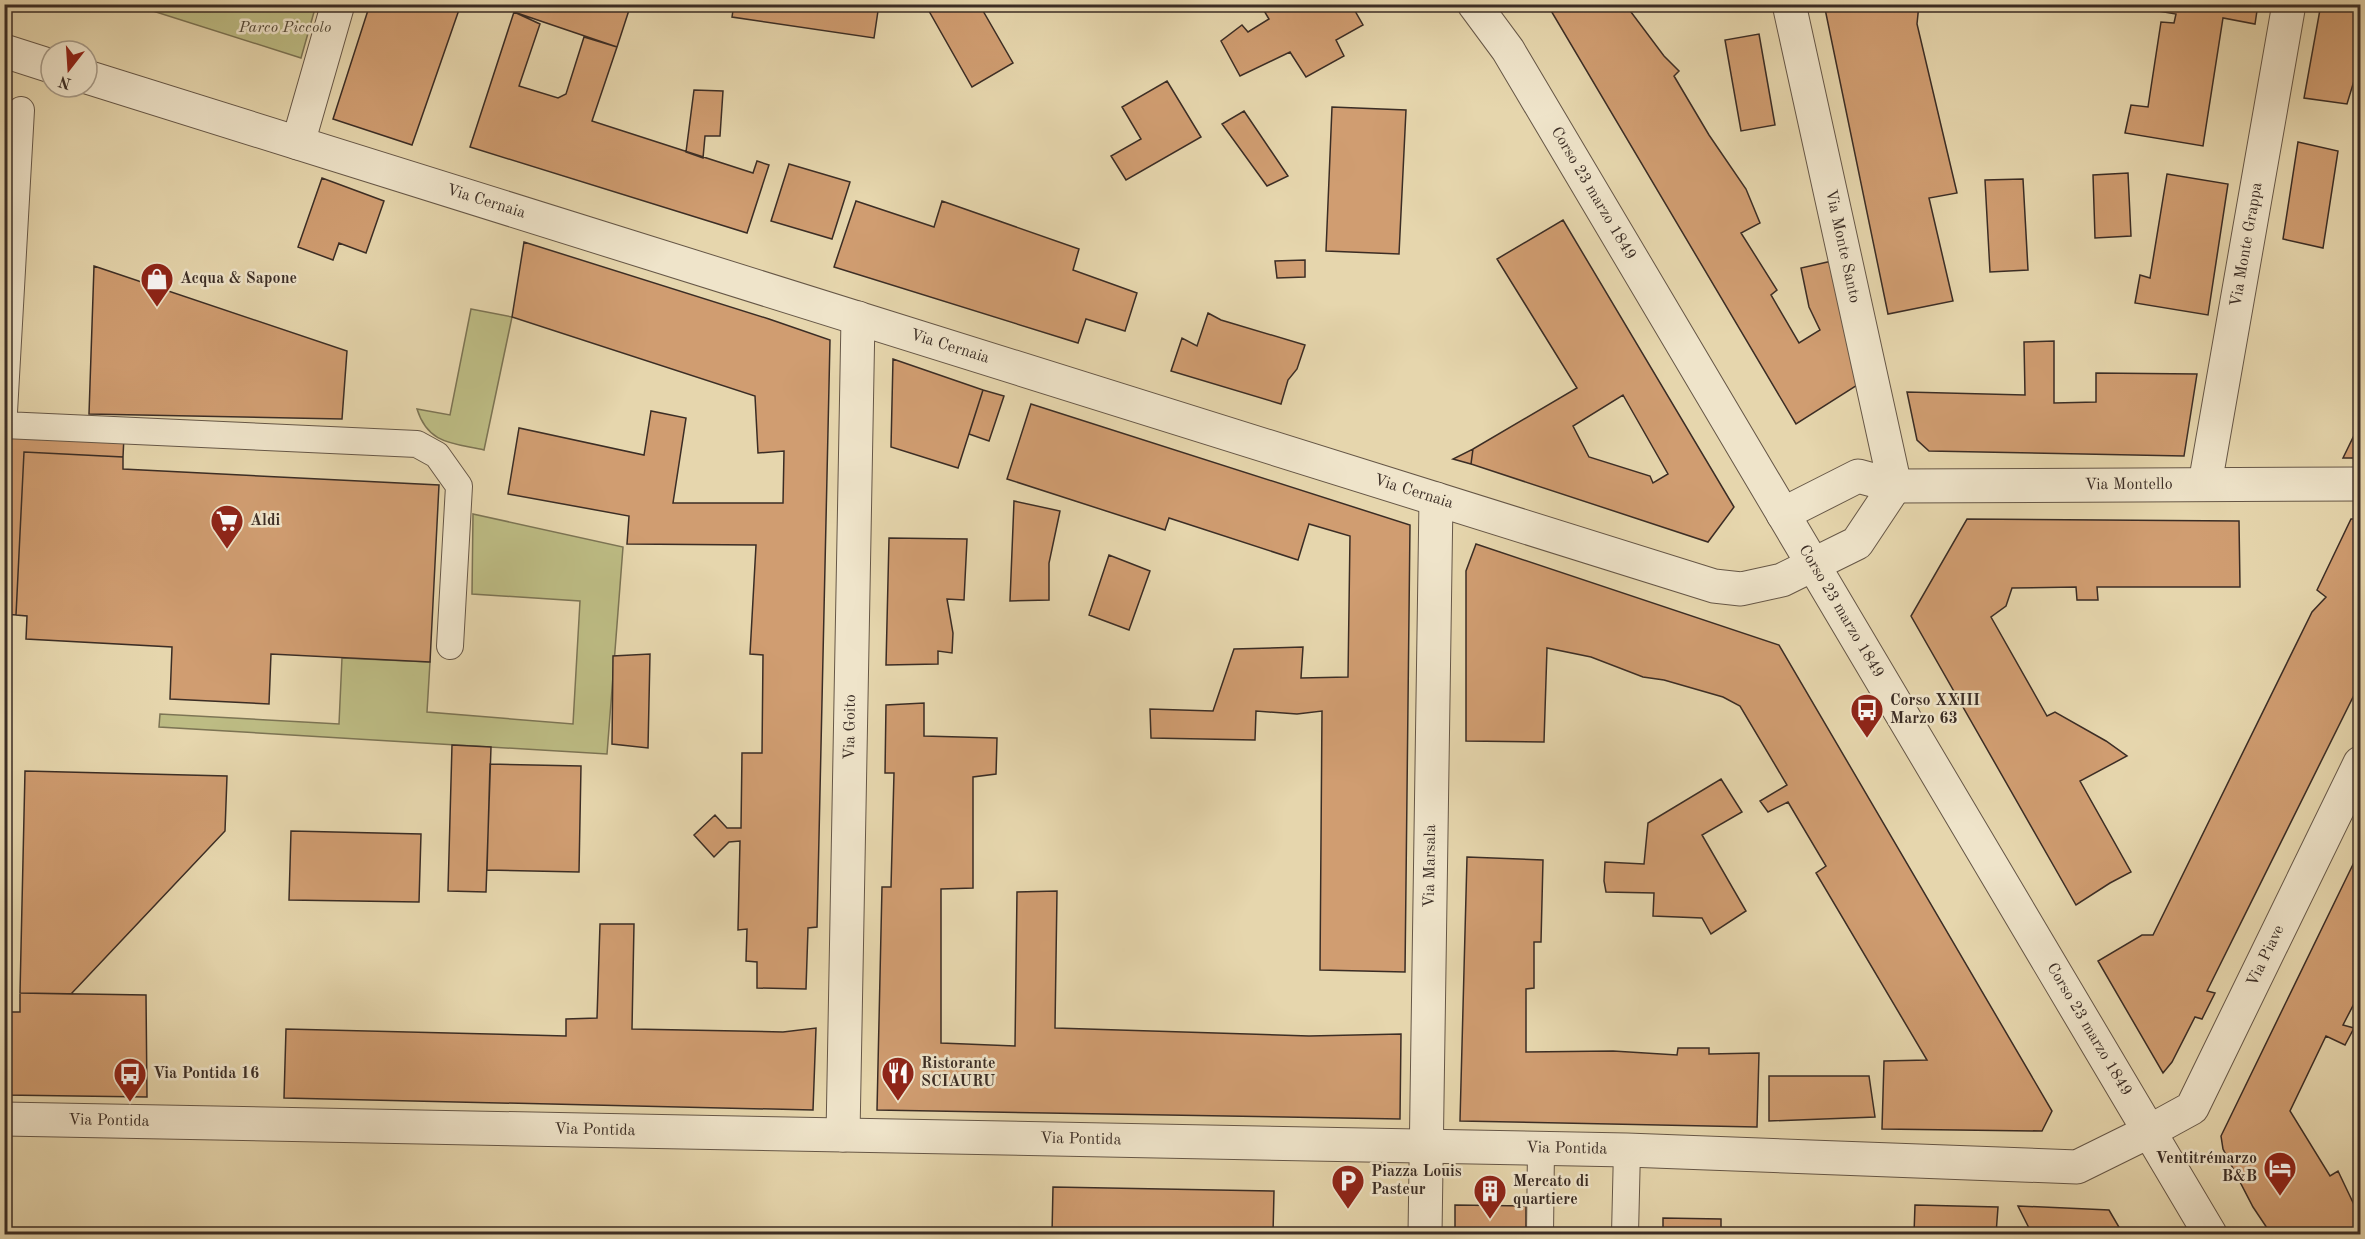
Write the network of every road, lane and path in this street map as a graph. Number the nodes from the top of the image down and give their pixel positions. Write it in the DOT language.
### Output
graph roads {
  1 [pos="338,4"];
  2 [pos="1474,4"];
  3 [pos="1495,4"];
  4 [pos="1789,4"];
  5 [pos="2289,4"];
  6 [pos="1508,50"];
  7 [pos="4,51"];
  8 [pos="39,62"];
  9 [pos="99,81"];
  10 [pos="21,110"];
  11 [pos="298,143"];
  12 [pos="858,318"];
  13 [pos="4,412"];
  14 [pos="4,425"];
  15 [pos="2205,484"];
  16 [pos="2361,484"];
  17 [pos="1895,486"];
  18 [pos="1436,499"];
  19 [pos="1783,514"];
  20 [pos="1814,565"];
  21 [pos="450,646"];
  22 [pos="2361,763"];
  23 [pos="4,1119"];
  24 [pos="2150,1131"];
  25 [pos="843,1135"];
  26 [pos="1428,1146"];
  27 [pos="1541,1148"];
  28 [pos="1627,1150"];
  29 [pos="1425,1234"];
  30 [pos="1540,1234"];
  31 [pos="1625,1234"];
  32 [pos="2210,1234"];
  1 -- 11 [label="street"];
  2 -- 6 [label="street, Corso 23 marzo 1849"];
  3 -- 6 [label="street, Corso 23 marzo 1849"];
  4 -- 17 [label="street, Via Monte Santo"];
  5 -- 15 [label="street, Via Monte Grappa"];
  6 -- 19 [label="street, Corso 23 marzo 1849"];
  7 -- 8 [label="street"];
  9 -- 11 [label="street, Via Cernaia"];
  10 -- 13 [label="lane"];
  11 -- 12 [label="street, Via Cernaia"];
  12 -- 18 [label="street, Via Cernaia"];
  12 -- 25 [label="street, Via Goito"];
  14 -- 21 [label="lane"];
  15 -- 16 [label="street, Via Montello"];
  15 -- 17 [label="street, Via Montello"];
  17 -- 19 [label="street, Via Montello"];
  17 -- 20 [label="street"];
  18 -- 20 [label="street, Via Cernaia"];
  18 -- 26 [label="street, Via Marsala"];
  19 -- 20 [label="street, Corso 23 marzo 1849"];
  20 -- 24 [label="street, Corso 23 marzo 1849"];
  22 -- 24 [label="street, Via Piave"];
  23 -- 25 [label="street, Via Pontida"];
  24 -- 28 [label="street, Via Pontida"];
  24 -- 32 [label="street, Corso 23 marzo 1849"];
  25 -- 26 [label="street, Via Pontida"];
  26 -- 27 [label="street, Via Pontida"];
  26 -- 29 [label="street, Via Marsala"];
  27 -- 28 [label="street, Via Pontida"];
  27 -- 30 [label="lane"];
  28 -- 31 [label="lane"];
}
